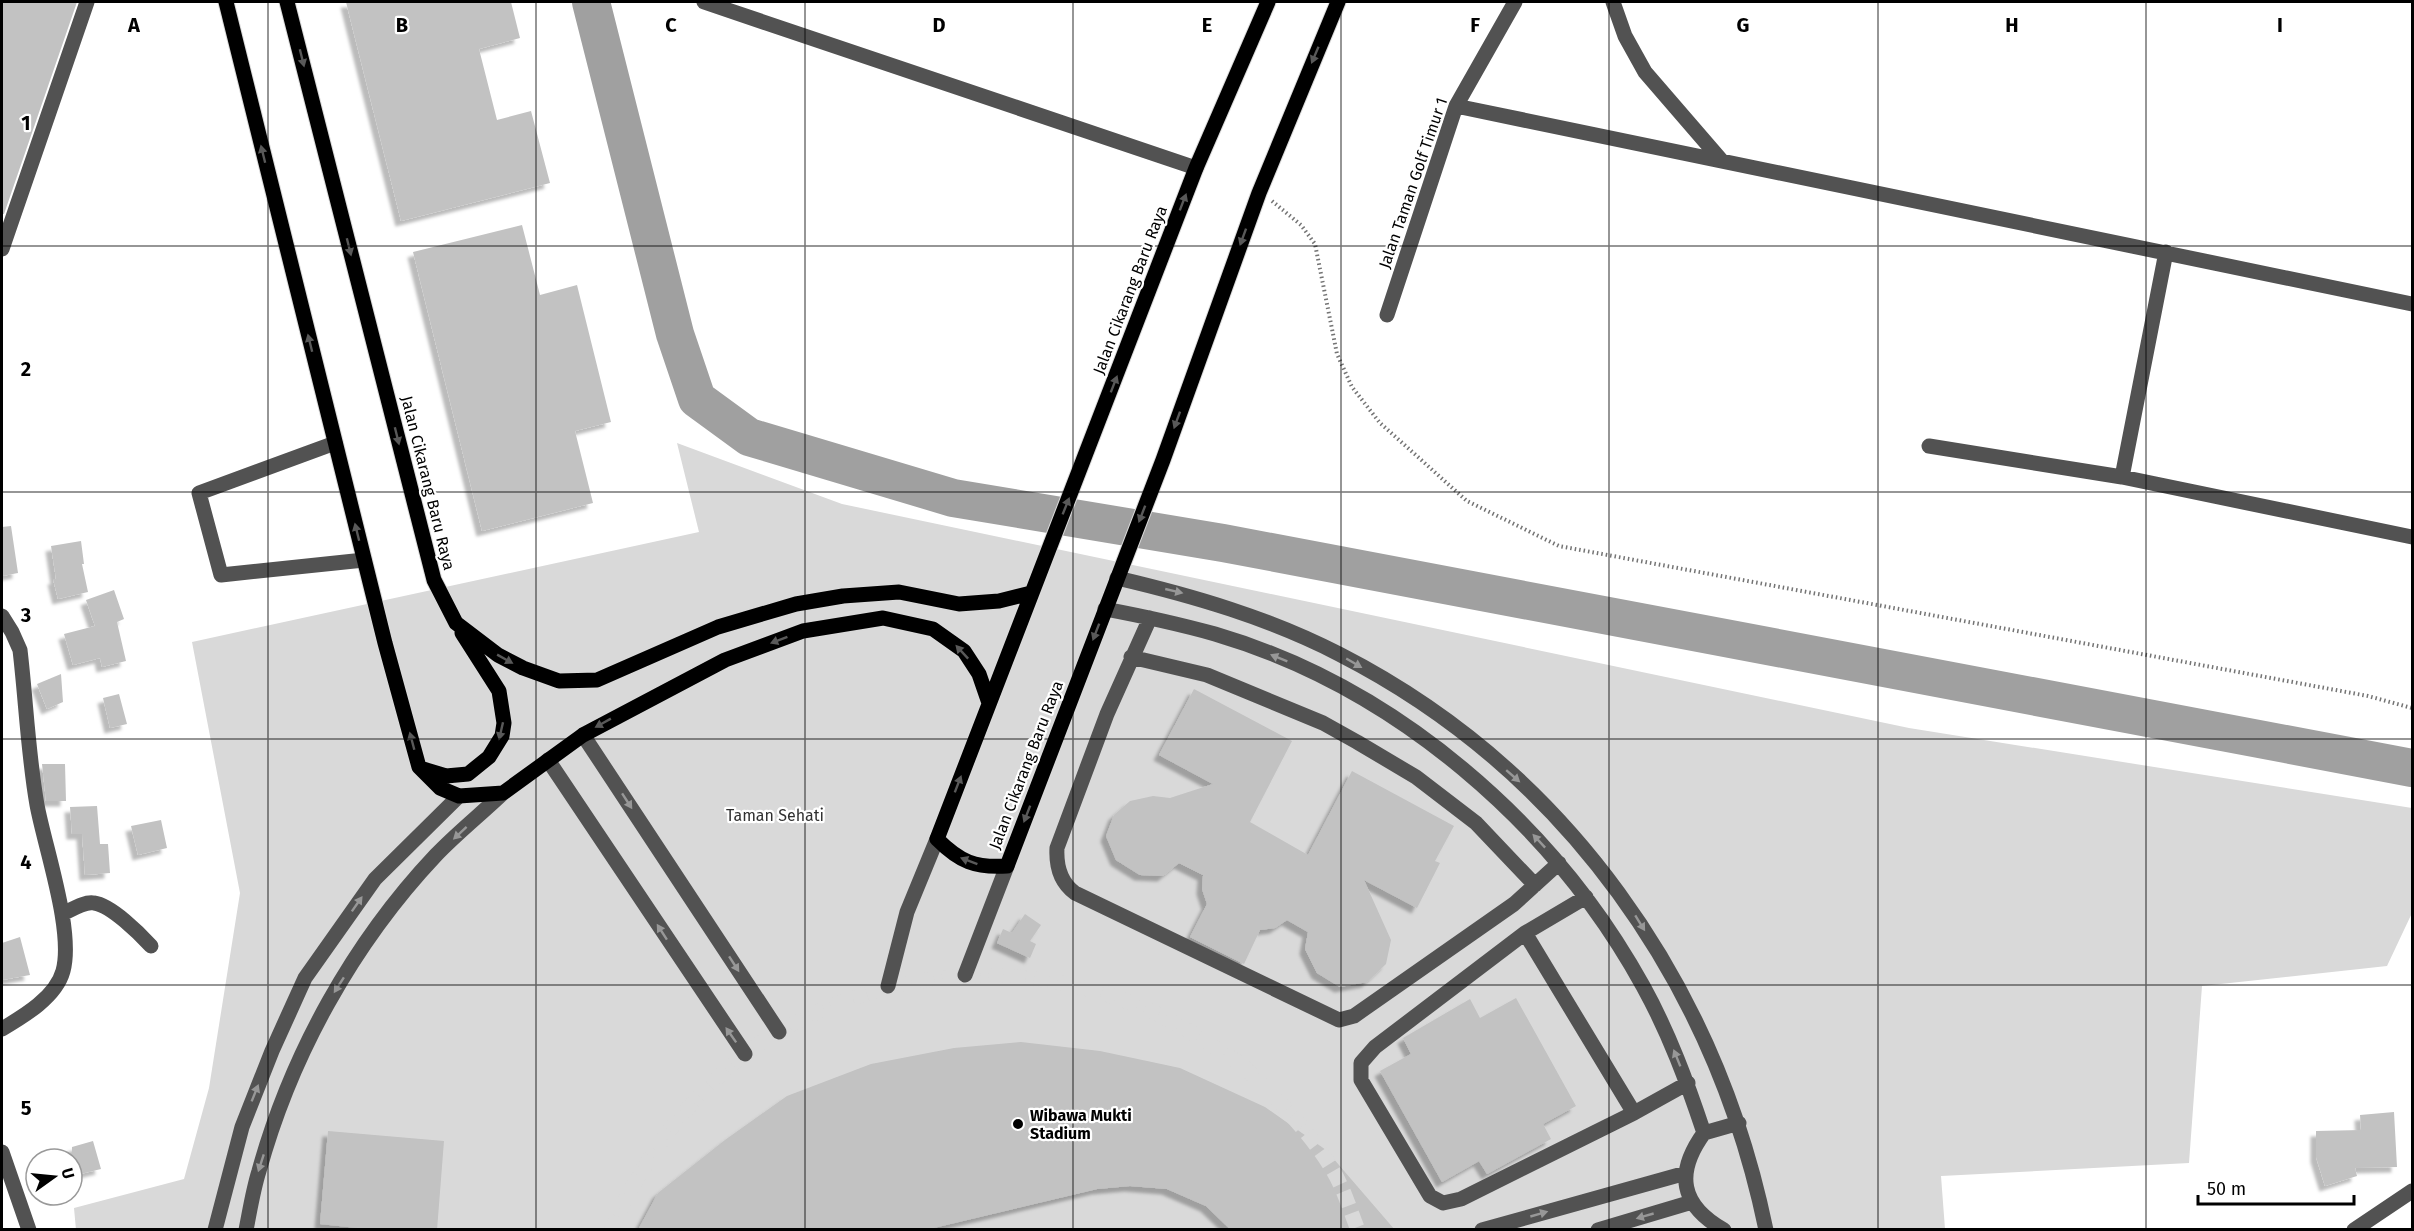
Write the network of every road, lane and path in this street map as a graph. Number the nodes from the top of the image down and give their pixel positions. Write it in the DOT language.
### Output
graph roads {
  1 [pos="87,2"];
  2 [pos="226,2"];
  3 [pos="287,2"];
  4 [pos="704,2"];
  5 [pos="1268,2"];
  6 [pos="1338,2"];
  7 [pos="1515,2"];
  8 [pos="1613,2"];
  9 [pos="1456,106"];
  10 [pos="1721,160"];
  11 [pos="1196,168"];
  12 [pos="1259,193"];
  13 [pos="2,249"];
  14 [pos="2166,252"];
  15 [pos="2412,304"];
  16 [pos="1387,315"];
  17 [pos="335,443"];
  18 [pos="1929,446"];
  19 [pos="2122,477"];
  20 [pos="2412,537"];
  21 [pos="364,560"];
  22 [pos="1117,577"];
  23 [pos="1031,593"];
  24 [pos="1105,609"];
  25 [pos="2,616"];
  26 [pos="1150,618"];
  27 [pos="456,623"];
  28 [pos="1131,657"];
  29 [pos="989,703"];
  30 [pos="2412,708"];
  31 [pos="583,735"];
  32 [pos="548,760"];
  33 [pos="419,767"];
  34 [pos="503,793"];
  35 [pos="459,796"];
  36 [pos="937,839"];
  37 [pos="1559,863"];
  38 [pos="1007,866"];
  39 [pos="1535,885"];
  40 [pos="1586,897"];
  41 [pos="62,914"];
  42 [pos="1525,933"];
  43 [pos="152,946"];
  44 [pos="966,975"];
  45 [pos="888,986"];
  46 [pos="2,1029"];
  47 [pos="779,1032"];
  48 [pos="745,1054"];
  49 [pos="1688,1083"];
  50 [pos="1634,1113"];
  51 [pos="1739,1123"];
  52 [pos="1704,1132"];
  53 [pos="2,1152"];
  54 [pos="1686,1173"];
  55 [pos="2412,1191"];
  56 [pos="1692,1202"];
  57 [pos="1765,1229"];
  58 [pos="2357,1229"];
  59 [pos="29,1230"];
  60 [pos="215,1230"];
  61 [pos="246,1230"];
  62 [pos="1482,1230"];
  63 [pos="1598,1230"];
  64 [pos="1724,1230"];
  1 -- 13 [label="street"];
  17 -- 2 [label="main road, one-way"];
  3 -- 27 [label="main road, Jalan Cikarang Baru Raya, one-way"];
  4 -- 11 [label="street"];
  5 -- 11 [label="main road, Jalan Cikarang Baru Raya"];
  6 -- 12 [label="main road, Jalan Cikarang Baru Raya, one-way"];
  7 -- 9 [label="street, Jalan Taman Golf Timur 1"];
  8 -- 10 [label="street"];
  9 -- 10 [label="street"];
  9 -- 16 [label="street, Jalan Taman Golf Timur 1"];
  10 -- 14 [label="street"];
  23 -- 11 [label="main road, Jalan Cikarang Baru Raya, one-way"];
  12 -- 22 [label="main road, Jalan Cikarang Baru Raya, one-way"];
  12 -- 30 [label="path"];
  14 -- 15 [label="street"];
  14 -- 19 [label="street"];
  21 -- 17 [label="main road, one-way"];
  17 -- 21 [label="street"];
  18 -- 19 [label="street"];
  19 -- 20 [label="street"];
  33 -- 21 [label="main road, one-way"];
  22 -- 24 [label="main road, Jalan Cikarang Baru Raya"];
  22 -- 51 [label="street, one-way"];
  27 -- 23 [label="main road, Jalan Cikarang Baru Raya, one-way"];
  23 -- 29 [label="main road, Jalan Cikarang Baru Raya"];
  24 -- 26 [label="street"];
  24 -- 38 [label="main road, Jalan Cikarang Baru Raya, one-way"];
  25 -- 41 [label="street"];
  26 -- 28 [label="street"];
  37 -- 26 [label="street, one-way"];
  27 -- 33 [label="main road, one-way"];
  28 -- 39 [label="street"];
  28 -- 39 [label="street"];
  29 -- 31 [label="main road, one-way"];
  36 -- 29 [label="main road, Jalan Cikarang Baru Raya, one-way"];
  31 -- 32 [label="main road"];
  31 -- 47 [label="street, one-way"];
  32 -- 34 [label="main road"];
  48 -- 32 [label="street, one-way"];
  33 -- 35 [label="main road"];
  34 -- 35 [label="main road"];
  34 -- 61 [label="street, one-way"];
  60 -- 35 [label="street, one-way"];
  38 -- 36 [label="main road, Jalan Cikarang Baru Raya, one-way"];
  36 -- 45 [label="street, Jalan Cikarang Baru Raya"];
  37 -- 39 [label="street"];
  37 -- 40 [label="street"];
  38 -- 44 [label="street, Jalan Cikarang Baru Raya"];
  40 -- 42 [label="street"];
  49 -- 40 [label="street, one-way"];
  41 -- 43 [label="street"];
  41 -- 46 [label="street"];
  42 -- 50 [label="street"];
  42 -- 50 [label="street"];
  49 -- 50 [label="street"];
  49 -- 52 [label="street"];
  51 -- 52 [label="street"];
  51 -- 57 [label="street"];
  52 -- 54 [label="street"];
  53 -- 59 [label="street"];
  54 -- 56 [label="street"];
  62 -- 54 [label="street, one-way"];
  55 -- 58 [label="street"];
  56 -- 63 [label="street, one-way"];
  56 -- 64 [label="street"];
}
